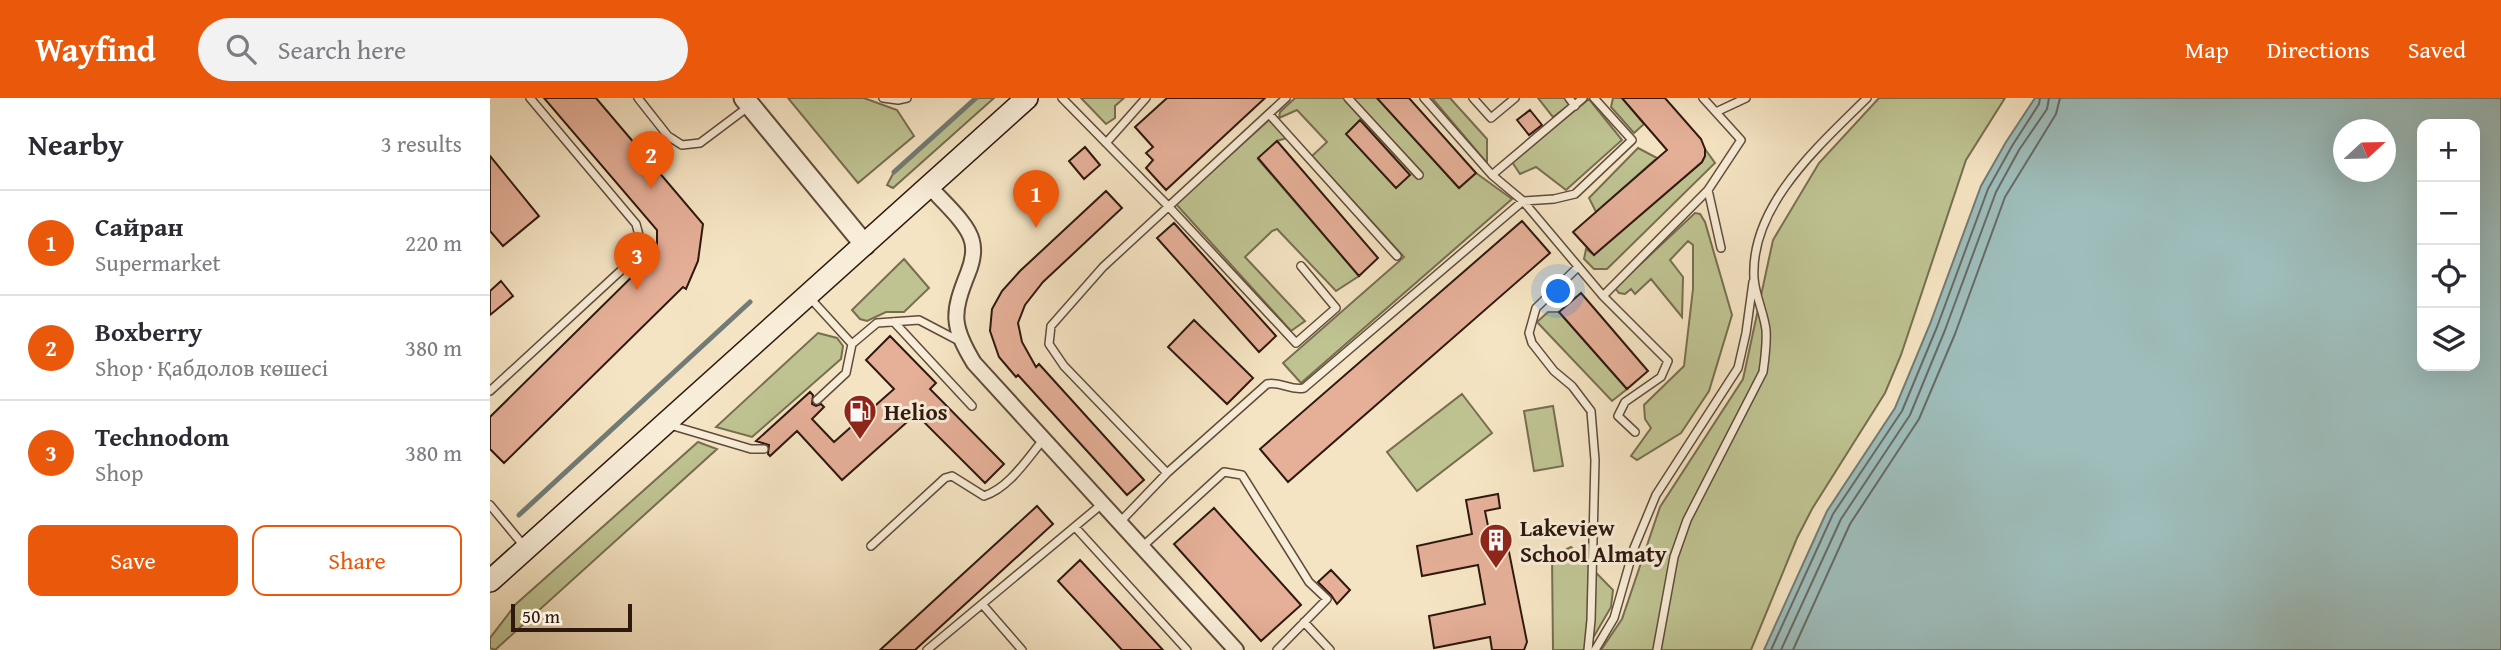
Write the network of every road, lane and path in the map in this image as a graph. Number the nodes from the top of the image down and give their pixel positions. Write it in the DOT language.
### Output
graph roads {
  1 [pos="530,98"];
  2 [pos="638,98"];
  3 [pos="883,98"];
  4 [pos="907,98"];
  5 [pos="1027,98"];
  6 [pos="1062,98"];
  7 [pos="1146,98"];
  8 [pos="1286,98"];
  9 [pos="1348,98"];
  10 [pos="1424,98"];
  11 [pos="1473,98"];
  12 [pos="1515,98"];
  13 [pos="1569,98"];
  14 [pos="1583,98"];
  15 [pos="1594,98"];
  16 [pos="1703,98"];
  17 [pos="1746,98"];
  18 [pos="1867,98"];
  19 [pos="747,102"];
  20 [pos="1575,106"];
  21 [pos="1716,112"];
  22 [pos="1269,114"];
  23 [pos="1106,143"];
  24 [pos="1419,175"];
  25 [pos="1492,175"];
  26 [pos="929,186"];
  27 [pos="1708,190"];
  28 [pos="1523,201"];
  29 [pos="1169,207"];
  30 [pos="865,245"];
  31 [pos="1721,248"];
  32 [pos="1397,256"];
  33 [pos="1301,266"];
  34 [pos="1578,267"];
  35 [pos="1754,278"];
  36 [pos="808,296"];
  37 [pos="1603,296"];
  38 [pos="894,322"];
  39 [pos="961,342"];
  40 [pos="852,344"];
  41 [pos="490,391"];
  42 [pos="817,400"];
  43 [pos="972,406"];
  44 [pos="666,424"];
  45 [pos="1635,432"];
  46 [pos="1044,439"];
  47 [pos="764,449"];
  48 [pos="1167,474"];
  49 [pos="1103,504"];
  50 [pos="490,505"];
  51 [pos="1120,522"];
  52 [pos="1075,527"];
  53 [pos="871,546"];
  54 [pos="1142,547"];
  55 [pos="526,549"];
  56 [pos="490,581"];
  57 [pos="982,604"];
  58 [pos="1304,622"];
  59 [pos="927,650"];
  60 [pos="1022,650"];
  61 [pos="1187,650"];
  62 [pos="1236,650"];
  63 [pos="1277,650"];
  64 [pos="1330,650"];
  65 [pos="1588,650"];
  66 [pos="1595,650"];
  67 [pos="1657,650"];
  1 -- 41 [label="lane"];
  2 -- 19 [label="lane"];
  3 -- 4 [label="lane"];
  5 -- 26 [label="main road"];
  6 -- 23 [label="lane"];
  7 -- 23 [label="lane"];
  8 -- 22 [label="lane"];
  9 -- 24 [label="lane"];
  10 -- 25 [label="lane"];
  11 -- 12 [label="lane"];
  13 -- 20 [label="lane"];
  14 -- 20 [label="lane"];
  15 -- 28 [label="lane"];
  16 -- 21 [label="lane"];
  17 -- 21 [label="lane"];
  18 -- 35 [label="lane"];
  19 -- 30 [label="street"];
  20 -- 25 [label="lane"];
  21 -- 27 [label="lane"];
  22 -- 29 [label="lane"];
  22 -- 32 [label="lane"];
  23 -- 29 [label="lane"];
  25 -- 28 [label="lane"];
  26 -- 30 [label="main road"];
  26 -- 39 [label="street"];
  27 -- 31 [label="lane"];
  27 -- 37 [label="lane"];
  28 -- 34 [label="lane"];
  28 -- 48 [label="lane"];
  29 -- 33 [label="lane"];
  29 -- 48 [label="lane"];
  30 -- 36 [label="main road"];
  34 -- 37 [label="lane"];
  34 -- 65 [label="lane"];
  35 -- 66 [label="lane"];
  35 -- 67 [label="lane"];
  36 -- 40 [label="lane"];
  36 -- 44 [label="main road"];
  37 -- 45 [label="lane"];
  38 -- 39 [label="lane"];
  38 -- 40 [label="lane"];
  38 -- 43 [label="lane"];
  39 -- 46 [label="street"];
  40 -- 42 [label="lane"];
  44 -- 47 [label="lane"];
  44 -- 55 [label="main road"];
  46 -- 49 [label="street"];
  46 -- 53 [label="lane"];
  48 -- 51 [label="lane"];
  49 -- 51 [label="street"];
  49 -- 52 [label="lane"];
  50 -- 55 [label="lane"];
  51 -- 54 [label="street"];
  52 -- 57 [label="lane"];
  52 -- 61 [label="lane"];
  54 -- 58 [label="lane"];
  54 -- 62 [label="street"];
  55 -- 56 [label="main road"];
  57 -- 59 [label="lane"];
  57 -- 60 [label="lane"];
  58 -- 63 [label="lane"];
  58 -- 64 [label="lane"];
}
